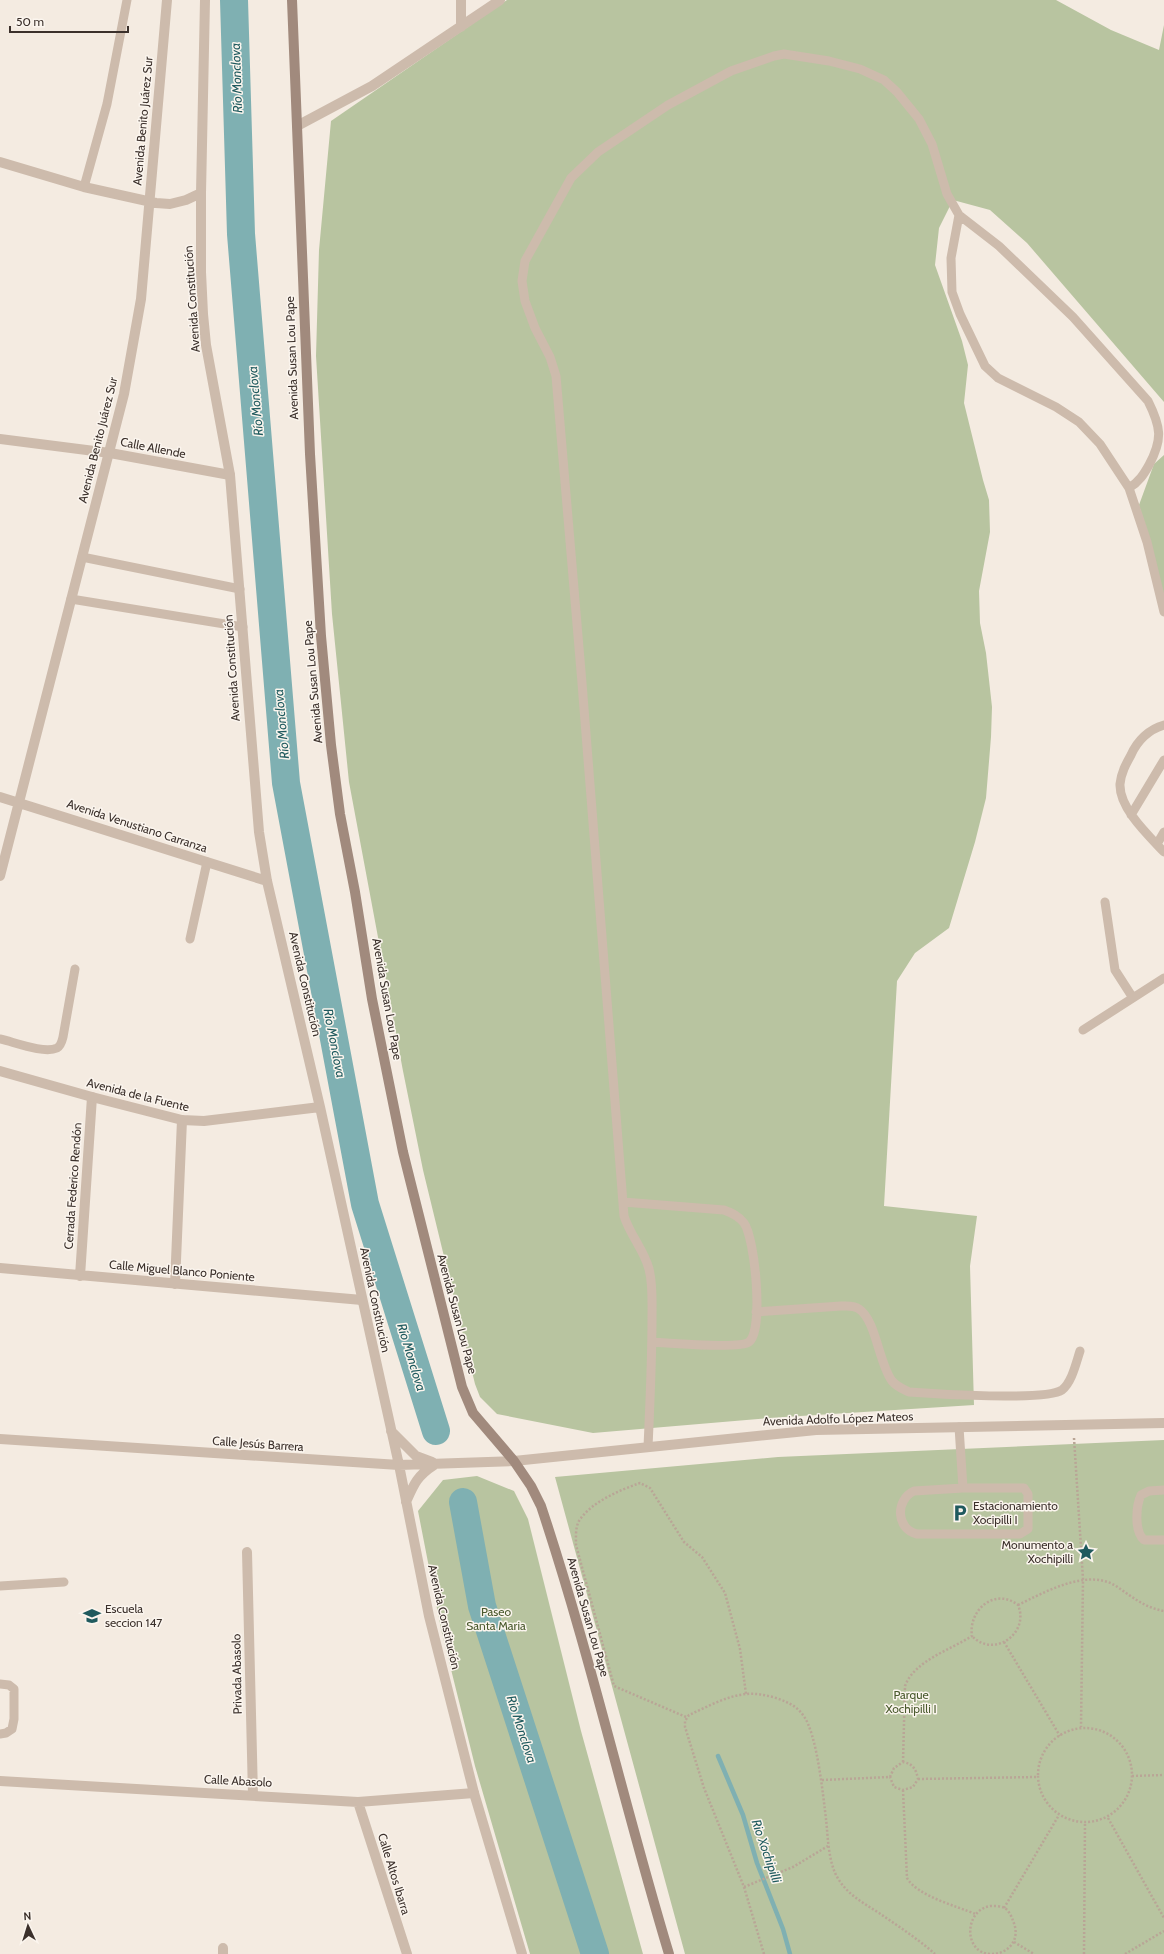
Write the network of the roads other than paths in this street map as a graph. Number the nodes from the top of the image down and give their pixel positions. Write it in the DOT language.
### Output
graph roads {
  1 [pos="126,0"];
  2 [pos="167,0"];
  3 [pos="205,0"];
  4 [pos="292,0"];
  5 [pos="461,0"];
  6 [pos="500,0"];
  7 [pos="461,27"];
  8 [pos="297,126"];
  9 [pos="0,162"];
  10 [pos="84,187"];
  11 [pos="201,193"];
  12 [pos="148,201"];
  13 [pos="959,215"];
  14 [pos="0,439"];
  15 [pos="110,453"];
  16 [pos="230,475"];
  17 [pos="1129,488"];
  18 [pos="82,557"];
  19 [pos="240,589"];
  20 [pos="71,599"];
  21 [pos="1164,612"];
  22 [pos="243,627"];
  23 [pos="1164,724"];
  24 [pos="1164,760"];
  25 [pos="0,797"];
  26 [pos="18,802"];
  27 [pos="1131,815"];
  28 [pos="1164,832"];
  29 [pos="1157,844"];
  30 [pos="1164,852"];
  31 [pos="207,862"];
  32 [pos="0,876"];
  33 [pos="267,881"];
  34 [pos="1105,902"];
  35 [pos="190,939"];
  36 [pos="75,969"];
  37 [pos="1164,978"];
  38 [pos="1133,998"];
  39 [pos="1083,1030"];
  40 [pos="0,1039"];
  41 [pos="0,1070"];
  42 [pos="92,1097"];
  43 [pos="320,1107"];
  44 [pos="182,1120"];
  45 [pos="623,1202"];
  46 [pos="0,1268"];
  47 [pos="80,1276"];
  48 [pos="175,1284"];
  49 [pos="362,1300"];
  50 [pos="756,1312"];
  51 [pos="652,1342"];
  52 [pos="1080,1351"];
  53 [pos="1164,1423"];
  54 [pos="959,1427"];
  55 [pos="390,1430"];
  56 [pos="0,1439"];
  57 [pos="648,1447"];
  58 [pos="514,1461"];
  59 [pos="435,1464"];
  60 [pos="399,1465"];
  61 [pos="963,1488"];
  62 [pos="1164,1490"];
  63 [pos="406,1502"];
  64 [pos="1164,1540"];
  65 [pos="247,1552"];
  66 [pos="64,1582"];
  67 [pos="0,1586"];
  68 [pos="0,1684"];
  69 [pos="0,1734"];
  70 [pos="0,1781"];
  71 [pos="474,1793"];
  72 [pos="253,1795"];
  73 [pos="358,1802"];
  74 [pos="407,1954"];
  75 [pos="522,1954"];
  76 [pos="669,1954"];
  1 -- 10 [label="lane"];
  2 -- 12 [label="street, Avenida Benito Juárez Sur"];
  3 -- 11 [label="street, Avenida Constitución"];
  4 -- 8 [label="main road, Avenida Susan Lou Pape"];
  5 -- 7 [label="street"];
  6 -- 7 [label="street"];
  7 -- 8 [label="street"];
  8 -- 58 [label="main road, Avenida Susan Lou Pape"];
  9 -- 10 [label="street"];
  10 -- 12 [label="street"];
  11 -- 12 [label="street"];
  11 -- 16 [label="street, Avenida Constitución"];
  12 -- 15 [label="street, Avenida Benito Juárez Sur"];
  13 -- 17 [label="lane"];
  13 -- 17 [label="lane"];
  13 -- 45 [label="lane"];
  14 -- 15 [label="street, Calle Allende"];
  15 -- 16 [label="street, Calle Allende"];
  15 -- 18 [label="street, Avenida Benito Juárez Sur"];
  16 -- 19 [label="street, Avenida Constitución"];
  17 -- 21 [label="lane"];
  18 -- 19 [label="lane"];
  18 -- 20 [label="street, Avenida Benito Juárez Sur"];
  19 -- 22 [label="street, Avenida Constitución"];
  20 -- 22 [label="lane"];
  20 -- 26 [label="street, Avenida Benito Juárez Sur"];
  22 -- 33 [label="street, Avenida Constitución"];
  23 -- 27 [label="lane"];
  24 -- 27 [label="lane"];
  25 -- 26 [label="street, Avenida Venustiano Carranza"];
  26 -- 31 [label="street, Avenida Venustiano Carranza"];
  26 -- 32 [label="street, Avenida Benito Juárez Sur"];
  27 -- 29 [label="lane"];
  28 -- 29 [label="lane"];
  29 -- 30 [label="lane"];
  31 -- 33 [label="street, Avenida Venustiano Carranza"];
  31 -- 35 [label="lane"];
  33 -- 43 [label="street, Avenida Constitución"];
  34 -- 38 [label="lane"];
  36 -- 40 [label="lane"];
  37 -- 38 [label="lane"];
  38 -- 39 [label="lane"];
  41 -- 42 [label="street, Avenida de la Fuente"];
  42 -- 44 [label="street, Avenida de la Fuente"];
  42 -- 47 [label="street, Cerrada Federico Rendón"];
  43 -- 44 [label="street, Avenida de la Fuente"];
  43 -- 49 [label="street, Avenida Constitución"];
  44 -- 48 [label="street"];
  45 -- 50 [label="lane"];
  45 -- 51 [label="lane"];
  46 -- 47 [label="street, Calle Miguel Blanco Poniente"];
  47 -- 48 [label="street, Calle Miguel Blanco Poniente"];
  48 -- 49 [label="street, Calle Miguel Blanco Poniente"];
  49 -- 55 [label="street, Avenida Constitución"];
  50 -- 51 [label="lane"];
  50 -- 52 [label="lane"];
  51 -- 57 [label="lane"];
  53 -- 54 [label="street, Avenida Adolfo López Mateos"];
  54 -- 57 [label="street, Avenida Adolfo López Mateos"];
  54 -- 61 [label="lane"];
  55 -- 59 [label="street"];
  55 -- 60 [label="street, Avenida Constitución"];
  56 -- 60 [label="street, Calle Jesús Barrera"];
  57 -- 58 [label="street, Avenida Adolfo López Mateos"];
  58 -- 59 [label="street, Calle Jesús Barrera"];
  58 -- 76 [label="main road, Avenida Susan Lou Pape"];
  59 -- 60 [label="street, Calle Jesús Barrera"];
  59 -- 63 [label="street"];
  60 -- 63 [label="street, Avenida Constitución"];
  61 -- 61 [label="lane"];
  62 -- 64 [label="lane"];
  63 -- 71 [label="street, Avenida Constitución"];
  65 -- 72 [label="street, Privada Abasolo"];
  66 -- 67 [label="lane"];
  68 -- 69 [label="lane"];
  70 -- 72 [label="street, Calle Abasolo"];
  71 -- 73 [label="street, Calle Abasolo"];
  71 -- 75 [label="street, Avenida Constitución"];
  72 -- 73 [label="street, Calle Abasolo"];
  73 -- 74 [label="street, Calle Altos Ibarra"];
}
